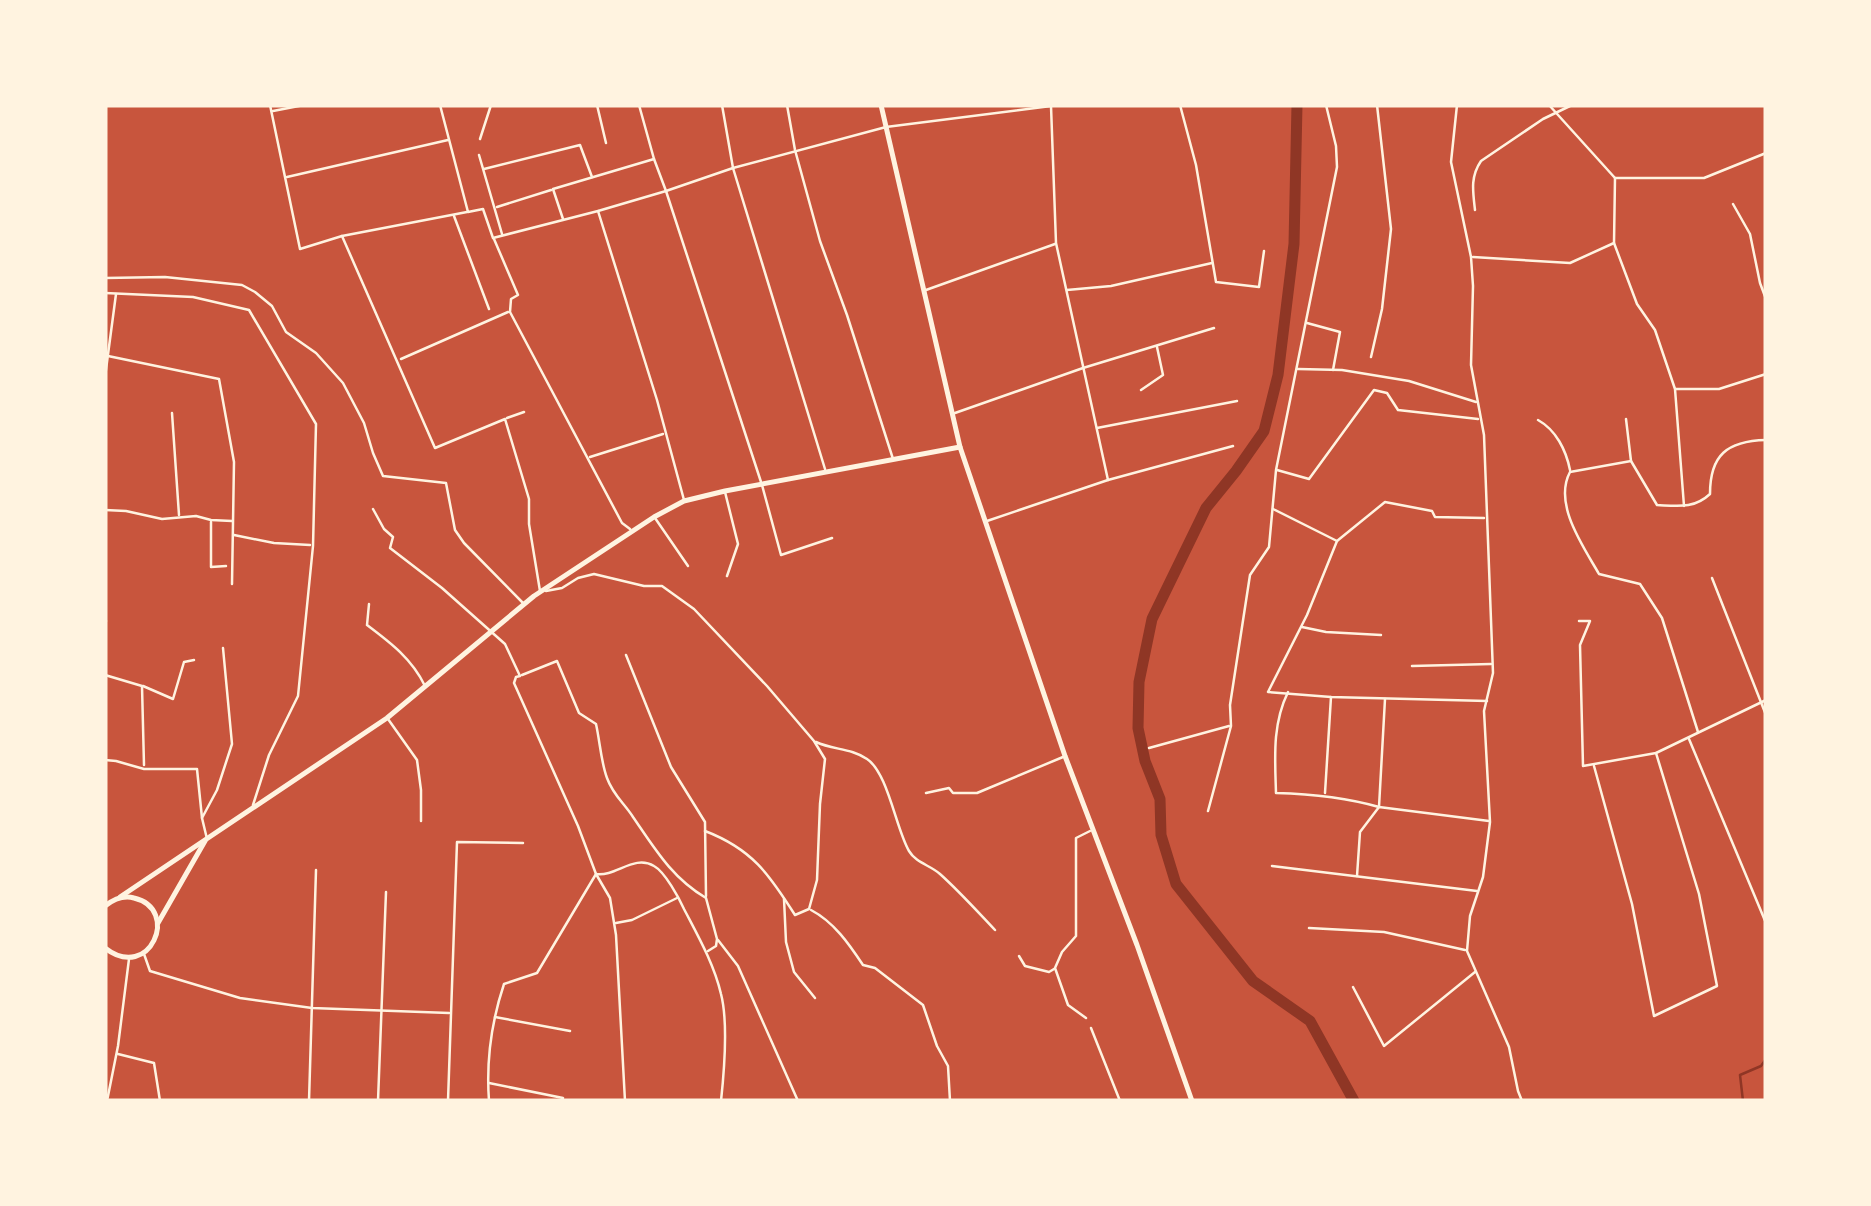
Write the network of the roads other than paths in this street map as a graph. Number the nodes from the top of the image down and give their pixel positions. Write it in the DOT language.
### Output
graph roads {
  1 [pos="270,105"];
  2 [pos="304,105"];
  3 [pos="440,105"];
  4 [pos="491,105"];
  5 [pos="597,105"];
  6 [pos="639,105"];
  7 [pos="722,105"];
  8 [pos="787,105"];
  9 [pos="881,105"];
  10 [pos="1180,105"];
  11 [pos="1326,105"];
  12 [pos="1377,105"];
  13 [pos="1457,105"];
  14 [pos="1549,105"];
  15 [pos="1572,105"];
  16 [pos="1051,106"];
  17 [pos="272,112"];
  18 [pos="1556,113"];
  19 [pos="886,127"];
  20 [pos="480,139"];
  21 [pos="450,140"];
  22 [pos="606,143"];
  23 [pos="795,150"];
  24 [pos="1766,153"];
  25 [pos="480,154"];
  26 [pos="654,159"];
  27 [pos="733,168"];
  28 [pos="484,169"];
  29 [pos="592,177"];
  30 [pos="287,178"];
  31 [pos="1615,178"];
  32 [pos="552,189"];
  33 [pos="666,191"];
  34 [pos="1733,204"];
  35 [pos="496,207"];
  36 [pos="1475,210"];
  37 [pos="598,211"];
  38 [pos="468,212"];
  39 [pos="454,215"];
  40 [pos="563,220"];
  41 [pos="502,235"];
  42 [pos="342,236"];
  43 [pos="493,238"];
  44 [pos="1056,243"];
  45 [pos="1614,244"];
  46 [pos="1264,251"];
  47 [pos="1471,256"];
  48 [pos="1212,262"];
  49 [pos="105,278"];
  50 [pos="925,290"];
  51 [pos="1066,290"];
  52 [pos="116,292"];
  53 [pos="105,293"];
  54 [pos="1766,298"];
  55 [pos="488,309"];
  56 [pos="510,312"];
  57 [pos="1306,323"];
  58 [pos="1214,328"];
  59 [pos="1156,345"];
  60 [pos="108,356"];
  61 [pos="1371,356"];
  62 [pos="398,360"];
  63 [pos="1083,368"];
  64 [pos="1296,369"];
  65 [pos="1332,370"];
  66 [pos="1766,374"];
  67 [pos="105,377"];
  68 [pos="1675,388"];
  69 [pos="1141,390"];
  70 [pos="1237,401"];
  71 [pos="1477,402"];
  72 [pos="524,412"];
  73 [pos="172,413"];
  74 [pos="954,414"];
  75 [pos="506,419"];
  76 [pos="1480,419"];
  77 [pos="1626,419"];
  78 [pos="1538,420"];
  79 [pos="1095,428"];
  80 [pos="666,433"];
  81 [pos="1766,440"];
  82 [pos="1234,446"];
  83 [pos="960,447"];
  84 [pos="589,458"];
  85 [pos="894,460"];
  86 [pos="1631,460"];
  87 [pos="1276,470"];
  88 [pos="826,472"];
  89 [pos="1570,472"];
  90 [pos="1108,480"];
  91 [pos="762,485"];
  92 [pos="724,491"];
  93 [pos="684,502"];
  94 [pos="1684,506"];
  95 [pos="1272,508"];
  96 [pos="372,509"];
  97 [pos="105,510"];
  98 [pos="179,517"];
  99 [pos="654,517"];
  100 [pos="1486,518"];
  101 [pos="211,520"];
  102 [pos="234,521"];
  103 [pos="986,522"];
  104 [pos="632,530"];
  105 [pos="232,535"];
  106 [pos="832,538"];
  107 [pos="1337,541"];
  108 [pos="313,546"];
  109 [pos="226,566"];
  110 [pos="688,566"];
  111 [pos="727,576"];
  112 [pos="1712,578"];
  113 [pos="232,584"];
  114 [pos="540,592"];
  115 [pos="369,604"];
  116 [pos="524,604"];
  117 [pos="1579,621"];
  118 [pos="1301,627"];
  119 [pos="492,632"];
  120 [pos="1381,634"];
  121 [pos="223,648"];
  122 [pos="626,655"];
  123 [pos="194,660"];
  124 [pos="1493,664"];
  125 [pos="1412,666"];
  126 [pos="105,675"];
  127 [pos="520,676"];
  128 [pos="142,686"];
  129 [pos="426,688"];
  130 [pos="1288,692"];
  131 [pos="1331,697"];
  132 [pos="1385,697"];
  133 [pos="1487,700"];
  134 [pos="1763,701"];
  135 [pos="1766,715"];
  136 [pos="387,718"];
  137 [pos="1230,726"];
  138 [pos="1698,732"];
  139 [pos="1688,738"];
  140 [pos="814,741"];
  141 [pos="1150,748"];
  142 [pos="1656,753"];
  143 [pos="1064,756"];
  144 [pos="105,760"];
  145 [pos="1594,766"];
  146 [pos="144,768"];
  147 [pos="926,792"];
  148 [pos="1325,795"];
  149 [pos="1379,806"];
  150 [pos="253,807"];
  151 [pos="1208,811"];
  152 [pos="202,818"];
  153 [pos="421,822"];
  154 [pos="1490,822"];
  155 [pos="1091,830"];
  156 [pos="705,831"];
  157 [pos="207,839"];
  158 [pos="523,843"];
  159 [pos="1272,866"];
  160 [pos="316,870"];
  161 [pos="596,874"];
  162 [pos="1356,876"];
  163 [pos="1479,891"];
  164 [pos="386,892"];
  165 [pos="120,897"];
  166 [pos="678,898"];
  167 [pos="706,898"];
  168 [pos="784,898"];
  169 [pos="106,904"];
  170 [pos="809,910"];
  171 [pos="1766,923"];
  172 [pos="158,924"];
  173 [pos="614,924"];
  174 [pos="1309,928"];
  175 [pos="995,930"];
  176 [pos="717,939"];
  177 [pos="105,950"];
  178 [pos="1467,950"];
  179 [pos="144,952"];
  180 [pos="706,952"];
  181 [pos="1019,956"];
  182 [pos="126,957"];
  183 [pos="1055,968"];
  184 [pos="1476,972"];
  185 [pos="1353,987"];
  186 [pos="815,998"];
  187 [pos="312,1008"];
  188 [pos="381,1010"];
  189 [pos="451,1013"];
  190 [pos="494,1017"];
  191 [pos="1086,1018"];
  192 [pos="1091,1028"];
  193 [pos="570,1030"];
  194 [pos="116,1053"];
  195 [pos="488,1083"];
  196 [pos="564,1098"];
  197 [pos="107,1101"];
  198 [pos="160,1101"];
  199 [pos="308,1101"];
  200 [pos="378,1101"];
  201 [pos="448,1101"];
  202 [pos="489,1101"];
  203 [pos="625,1101"];
  204 [pos="722,1101"];
  205 [pos="798,1101"];
  206 [pos="950,1101"];
  207 [pos="1120,1101"];
  208 [pos="1192,1101"];
  209 [pos="1522,1101"];
  1 -- 17 [label="street"];
  2 -- 17 [label="street"];
  3 -- 21 [label="street"];
  4 -- 20 [label="street"];
  5 -- 22 [label="street"];
  6 -- 26 [label="street"];
  7 -- 27 [label="street"];
  8 -- 23 [label="street"];
  9 -- 19 [label="main road"];
  10 -- 48 [label="street"];
  11 -- 57 [label="street"];
  12 -- 61 [label="street"];
  13 -- 47 [label="street"];
  14 -- 18 [label="street"];
  15 -- 18 [label="street"];
  16 -- 19 [label="street"];
  16 -- 44 [label="street"];
  17 -- 30 [label="street"];
  18 -- 31 [label="street"];
  18 -- 36 [label="street"];
  19 -- 23 [label="street"];
  19 -- 50 [label="main road"];
  21 -- 30 [label="street"];
  21 -- 38 [label="street"];
  23 -- 27 [label="street"];
  23 -- 85 [label="street"];
  24 -- 31 [label="street"];
  25 -- 28 [label="street"];
  26 -- 29 [label="street"];
  26 -- 33 [label="street"];
  27 -- 33 [label="street"];
  27 -- 88 [label="street"];
  28 -- 29 [label="street"];
  28 -- 35 [label="street"];
  29 -- 32 [label="street"];
  30 -- 42 [label="street"];
  31 -- 45 [label="street"];
  32 -- 35 [label="street"];
  32 -- 40 [label="street"];
  33 -- 37 [label="street"];
  33 -- 91 [label="street"];
  34 -- 54 [label="street"];
  35 -- 41 [label="street"];
  37 -- 40 [label="street"];
  37 -- 80 [label="street"];
  38 -- 39 [label="street"];
  38 -- 43 [label="street"];
  39 -- 42 [label="street"];
  39 -- 55 [label="street"];
  40 -- 41 [label="street"];
  41 -- 43 [label="street"];
  42 -- 62 [label="street"];
  43 -- 56 [label="street"];
  44 -- 50 [label="street"];
  44 -- 51 [label="street"];
  45 -- 47 [label="street"];
  45 -- 68 [label="street"];
  46 -- 48 [label="street"];
  47 -- 71 [label="street"];
  48 -- 51 [label="street"];
  49 -- 116 [label="street"];
  50 -- 74 [label="main road"];
  51 -- 63 [label="street"];
  52 -- 53 [label="street"];
  52 -- 60 [label="street"];
  52 -- 108 [label="street"];
  56 -- 62 [label="street"];
  56 -- 84 [label="street"];
  57 -- 64 [label="street"];
  57 -- 65 [label="street"];
  58 -- 59 [label="street"];
  59 -- 63 [label="street"];
  59 -- 69 [label="street"];
  60 -- 67 [label="street"];
  60 -- 102 [label="street"];
  62 -- 75 [label="street"];
  63 -- 74 [label="street"];
  63 -- 79 [label="street"];
  64 -- 65 [label="street"];
  64 -- 87 [label="street"];
  65 -- 71 [label="street"];
  66 -- 68 [label="street"];
  68 -- 94 [label="street"];
  70 -- 79 [label="street"];
  71 -- 76 [label="street"];
  72 -- 75 [label="street"];
  73 -- 98 [label="street"];
  74 -- 83 [label="main road"];
  75 -- 114 [label="street"];
  76 -- 87 [label="street"];
  76 -- 100 [label="street"];
  77 -- 86 [label="street"];
  78 -- 89 [label="street"];
  79 -- 90 [label="street"];
  80 -- 84 [label="street"];
  80 -- 93 [label="street"];
  81 -- 94 [label="street"];
  82 -- 90 [label="street"];
  83 -- 85 [label="main road"];
  83 -- 103 [label="main road"];
  84 -- 104 [label="street"];
  85 -- 88 [label="main road"];
  86 -- 89 [label="street"];
  86 -- 94 [label="street"];
  87 -- 95 [label="street"];
  88 -- 91 [label="main road"];
  89 -- 138 [label="street"];
  90 -- 103 [label="street"];
  91 -- 92 [label="main road"];
  91 -- 106 [label="street"];
  92 -- 93 [label="main road"];
  92 -- 111 [label="street"];
  93 -- 99 [label="main road"];
  95 -- 107 [label="street"];
  95 -- 137 [label="street"];
  96 -- 119 [label="street"];
  97 -- 98 [label="street"];
  98 -- 101 [label="street"];
  99 -- 104 [label="main road"];
  99 -- 110 [label="street"];
  100 -- 107 [label="street"];
  100 -- 124 [label="street"];
  101 -- 102 [label="street"];
  101 -- 109 [label="street"];
  102 -- 105 [label="street"];
  103 -- 143 [label="main road"];
  104 -- 114 [label="main road"];
  105 -- 108 [label="street"];
  105 -- 113 [label="street"];
  107 -- 118 [label="street"];
  108 -- 150 [label="street"];
  112 -- 134 [label="street"];
  114 -- 116 [label="main road"];
  114 -- 140 [label="street"];
  115 -- 129 [label="street"];
  116 -- 119 [label="main road"];
  117 -- 145 [label="street"];
  118 -- 120 [label="street"];
  118 -- 130 [label="street"];
  119 -- 127 [label="street"];
  119 -- 129 [label="main road"];
  121 -- 152 [label="street"];
  122 -- 156 [label="street"];
  123 -- 128 [label="street"];
  124 -- 125 [label="street"];
  124 -- 133 [label="street"];
  126 -- 128 [label="street"];
  127 -- 161 [label="street"];
  127 -- 167 [label="street"];
  128 -- 146 [label="street"];
  129 -- 136 [label="main road"];
  130 -- 131 [label="street"];
  130 -- 148 [label="street"];
  131 -- 132 [label="street"];
  131 -- 148 [label="street"];
  132 -- 133 [label="street"];
  132 -- 149 [label="street"];
  133 -- 154 [label="street"];
  134 -- 135 [label="street"];
  134 -- 138 [label="street"];
  136 -- 150 [label="main road"];
  136 -- 153 [label="street"];
  137 -- 141 [label="street"];
  137 -- 151 [label="street"];
  138 -- 139 [label="street"];
  139 -- 142 [label="street"];
  139 -- 171 [label="street"];
  140 -- 170 [label="street"];
  140 -- 175 [label="street"];
  142 -- 145 [label="street"];
  142 -- 145 [label="street"];
  143 -- 147 [label="street"];
  143 -- 155 [label="main road"];
  144 -- 146 [label="street"];
  146 -- 152 [label="street"];
  148 -- 149 [label="street"];
  149 -- 154 [label="street"];
  149 -- 162 [label="street"];
  150 -- 157 [label="main road"];
  152 -- 157 [label="street"];
  154 -- 163 [label="street"];
  155 -- 183 [label="street"];
  155 -- 208 [label="main road"];
  156 -- 167 [label="street"];
  156 -- 168 [label="street"];
  157 -- 165 [label="main road"];
  157 -- 172 [label="main road"];
  158 -- 189 [label="street"];
  159 -- 162 [label="street"];
  160 -- 187 [label="street"];
  161 -- 166 [label="street"];
  161 -- 173 [label="street"];
  161 -- 190 [label="street"];
  162 -- 163 [label="street"];
  163 -- 178 [label="street"];
  164 -- 188 [label="street"];
  165 -- 169 [label="main road"];
  165 -- 172 [label="main road"];
  166 -- 173 [label="street"];
  166 -- 180 [label="street"];
  167 -- 176 [label="street"];
  168 -- 170 [label="street"];
  168 -- 186 [label="street"];
  170 -- 206 [label="street"];
  172 -- 179 [label="main road"];
  173 -- 203 [label="street"];
  174 -- 178 [label="street"];
  176 -- 180 [label="street"];
  176 -- 205 [label="street"];
  177 -- 182 [label="main road"];
  178 -- 184 [label="street"];
  179 -- 182 [label="main road"];
  179 -- 187 [label="street"];
  180 -- 204 [label="street"];
  181 -- 183 [label="street"];
  182 -- 194 [label="street"];
  183 -- 191 [label="street"];
  184 -- 185 [label="street"];
  184 -- 209 [label="street"];
  187 -- 188 [label="street"];
  187 -- 199 [label="street"];
  188 -- 189 [label="street"];
  188 -- 200 [label="street"];
  189 -- 201 [label="street"];
  190 -- 193 [label="street"];
  190 -- 195 [label="street"];
  192 -- 207 [label="street"];
  194 -- 197 [label="street"];
  194 -- 198 [label="street"];
  195 -- 196 [label="street"];
  195 -- 202 [label="street"];
}
